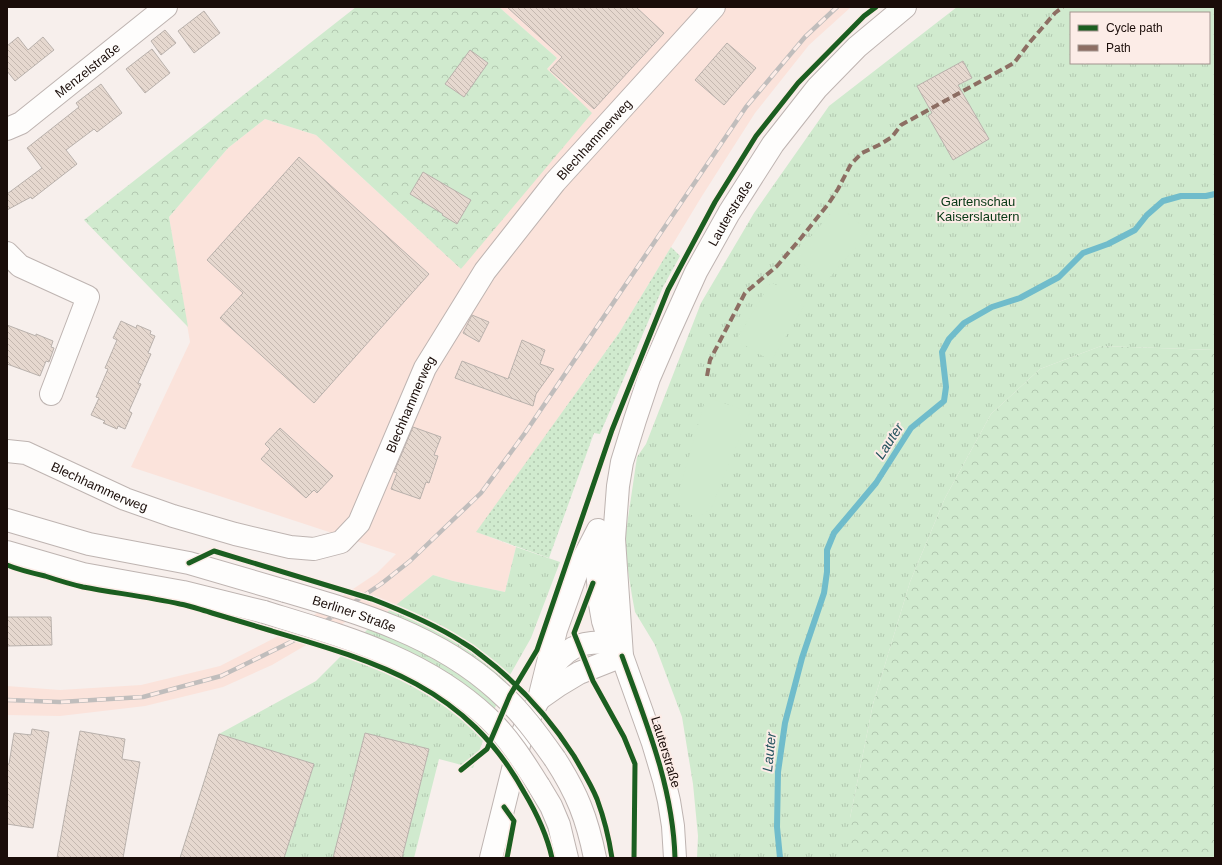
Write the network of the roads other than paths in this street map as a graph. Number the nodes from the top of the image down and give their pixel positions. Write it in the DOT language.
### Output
graph roads {
  1 [pos="166,7"];
  2 [pos="714,7"];
  3 [pos="905,7"];
  4 [pos="7,129"];
  5 [pos="7,253"];
  6 [pos="51,394"];
  7 [pos="9,452"];
  8 [pos="622,462"];
  9 [pos="7,520"];
  10 [pos="598,530"];
  11 [pos="7,552"];
  12 [pos="616,650"];
  13 [pos="544,678"];
  14 [pos="539,699"];
  15 [pos="491,858"];
  16 [pos="567,858"];
  17 [pos="594,858"];
  18 [pos="675,858"];
  1 -- 4 [label="main road, Menzelstraße"];
  2 -- 7 [label="main road, Blechhammerweg"];
  3 -- 8 [label="main road, Lauterstraße"];
  5 -- 6 [label="main road"];
  8 -- 10 [label="main road, Lauterstraße"];
  8 -- 12 [label="main road, Lauterstraße"];
  9 -- 17 [label="main road, Berliner Straße, bridge"];
  10 -- 12 [label="main road, Lauterstraße"];
  10 -- 13 [label="main road"];
  11 -- 16 [label="main road, Berliner Straße, bridge"];
  12 -- 13 [label="main road"];
  12 -- 14 [label="main road"];
  12 -- 18 [label="main road, Lauterstraße"];
  13 -- 14 [label="main road"];
  14 -- 15 [label="main road"];
}
